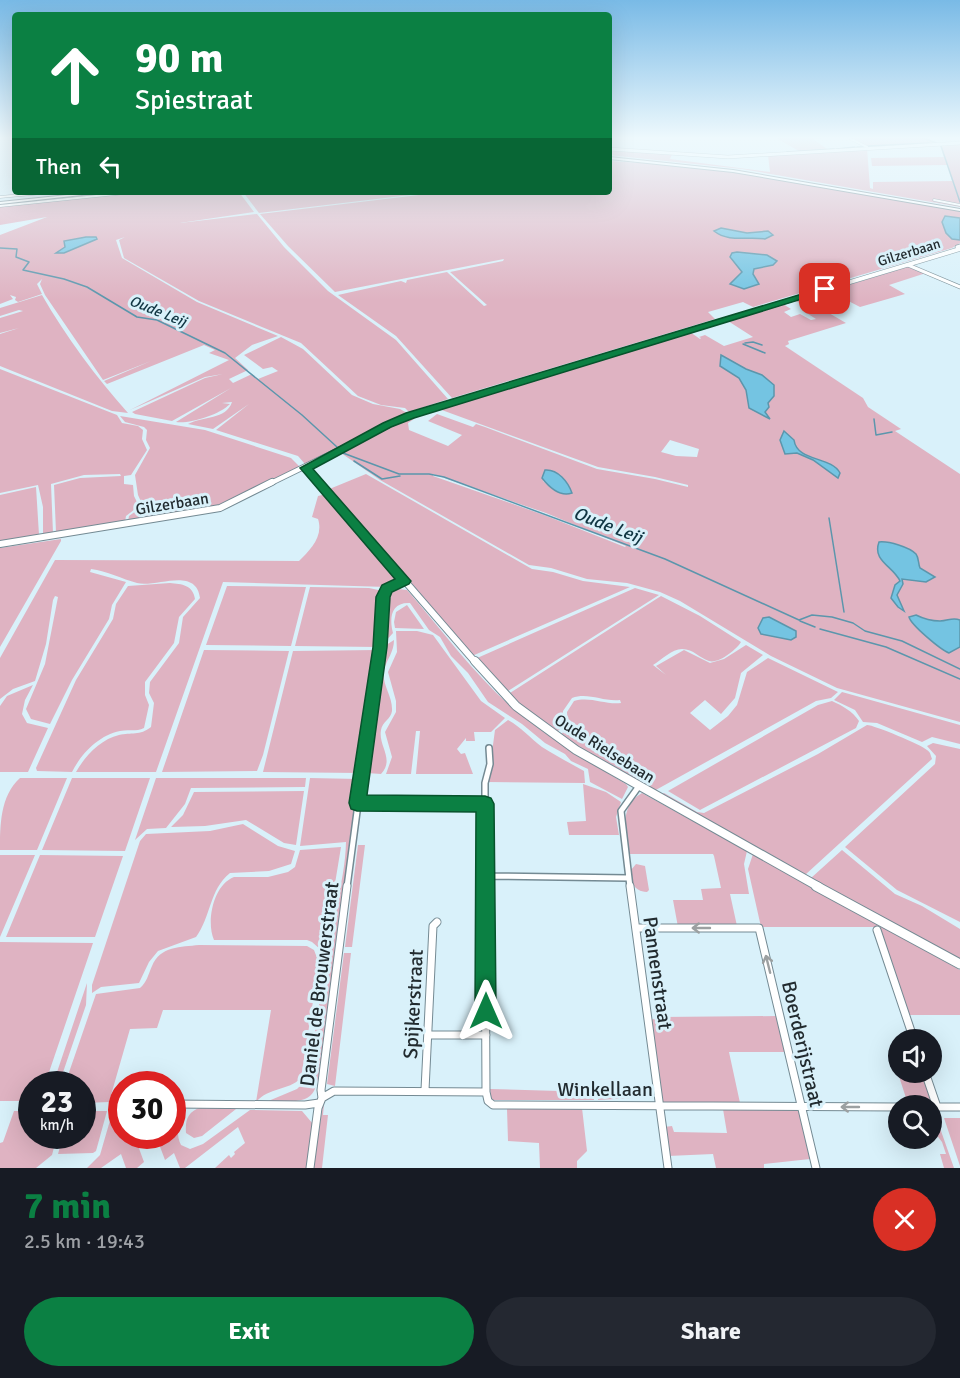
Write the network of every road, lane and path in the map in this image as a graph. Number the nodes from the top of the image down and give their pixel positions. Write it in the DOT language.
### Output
graph roads {
  1 [pos="858,192"];
  2 [pos="37,195"];
  3 [pos="57,195"];
  4 [pos="75,195"];
  5 [pos="94,195"];
  6 [pos="934,200"];
  7 [pos="0,202"];
  8 [pos="960,208"];
  9 [pos="960,247"];
  10 [pos="908,264"];
  11 [pos="960,287"];
  12 [pos="306,468"];
  13 [pos="0,543"];
  14 [pos="404,581"];
  15 [pos="489,748"];
  16 [pos="639,786"];
  17 [pos="357,803"];
  18 [pos="485,804"];
  19 [pos="485,876"];
  20 [pos="628,878"];
  21 [pos="437,922"];
  22 [pos="636,928"];
  23 [pos="877,930"];
  24 [pos="960,964"];
  25 [pos="910,1029"];
  26 [pos="428,1035"];
  27 [pos="486,1035"];
  28 [pos="425,1090"];
  29 [pos="486,1092"];
  30 [pos="321,1100"];
  31 [pos="186,1104"];
  32 [pos="659,1106"];
  33 [pos="801,1107"];
  34 [pos="888,1107"];
  35 [pos="942,1107"];
  36 [pos="960,1107"];
  37 [pos="310,1168"];
  38 [pos="668,1168"];
  39 [pos="816,1168"];
  1 -- 8 [label="highway"];
  2 -- 7 [label="street"];
  3 -- 7 [label="highway"];
  4 -- 7 [label="highway"];
  5 -- 7 [label="street"];
  6 -- 8 [label="street"];
  9 -- 10 [label="street, Gilzerbaan"];
  10 -- 11 [label="street"];
  10 -- 12 [label="street, Gilzerbaan"];
  12 -- 13 [label="street, Gilzerbaan"];
  12 -- 14 [label="street, Oude Rielsebaan"];
  14 -- 16 [label="street, Oude Rielsebaan"];
  14 -- 17 [label="street, Daniel de Brouwerstraat"];
  15 -- 18 [label="street"];
  16 -- 20 [label="street, Pannenstraat"];
  16 -- 24 [label="street, Oude Rielsebaan"];
  17 -- 18 [label="street"];
  17 -- 30 [label="street, Daniel de Brouwerstraat"];
  18 -- 19 [label="street"];
  19 -- 20 [label="street"];
  19 -- 27 [label="street"];
  20 -- 22 [label="street, Pannenstraat"];
  21 -- 26 [label="street, Spijkerstraat"];
  22 -- 32 [label="street, Pannenstraat"];
  33 -- 22 [label="street, Boerderijstraat, one-way"];
  23 -- 25 [label="street"];
  26 -- 27 [label="street"];
  26 -- 28 [label="street, Spijkerstraat"];
  27 -- 29 [label="street"];
  28 -- 29 [label="street, Winkellaan"];
  28 -- 30 [label="street, Winkellaan"];
  29 -- 32 [label="street, Winkellaan"];
  30 -- 31 [label="street, Winkellaan"];
  30 -- 37 [label="street, Daniel de Brouwerstraat"];
  32 -- 33 [label="street, Winkellaan"];
  32 -- 38 [label="street, Pannenstraat"];
  34 -- 33 [label="street, Winkellaan, one-way"];
  33 -- 39 [label="street, Boerderijstraat"];
  35 -- 36 [label="street"];
}
